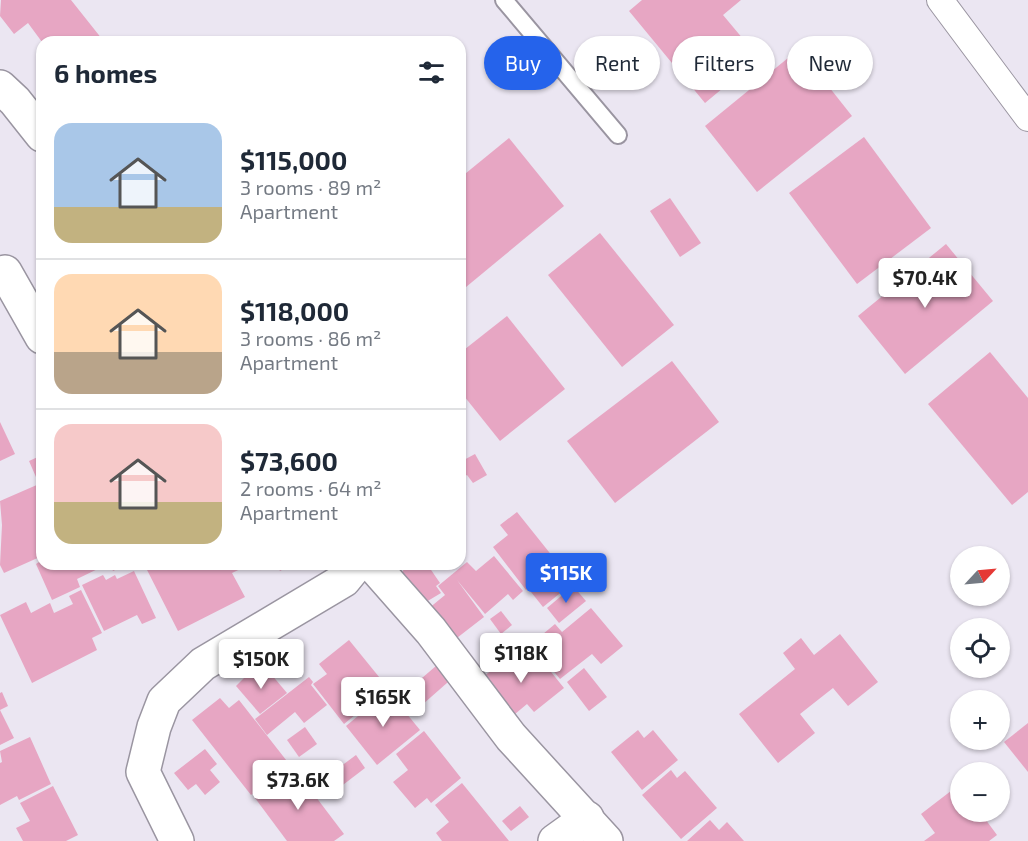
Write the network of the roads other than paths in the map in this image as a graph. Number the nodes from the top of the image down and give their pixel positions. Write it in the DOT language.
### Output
graph roads {
  1 [pos="504,0"];
  2 [pos="939,0"];
  3 [pos="0,87"];
  4 [pos="1028,118"];
  5 [pos="36,127"];
  6 [pos="618,135"];
  7 [pos="5,272"];
  8 [pos="36,326"];
  9 [pos="352,570"];
  10 [pos="377,570"];
  11 [pos="596,830"];
  12 [pos="177,841"];
  13 [pos="555,841"];
  1 -- 6 [label="lane"];
  2 -- 4 [label="street"];
  3 -- 5 [label="street"];
  7 -- 8 [label="street"];
  9 -- 12 [label="street"];
  10 -- 11 [label="street"];
  11 -- 13 [label="street"];
}
